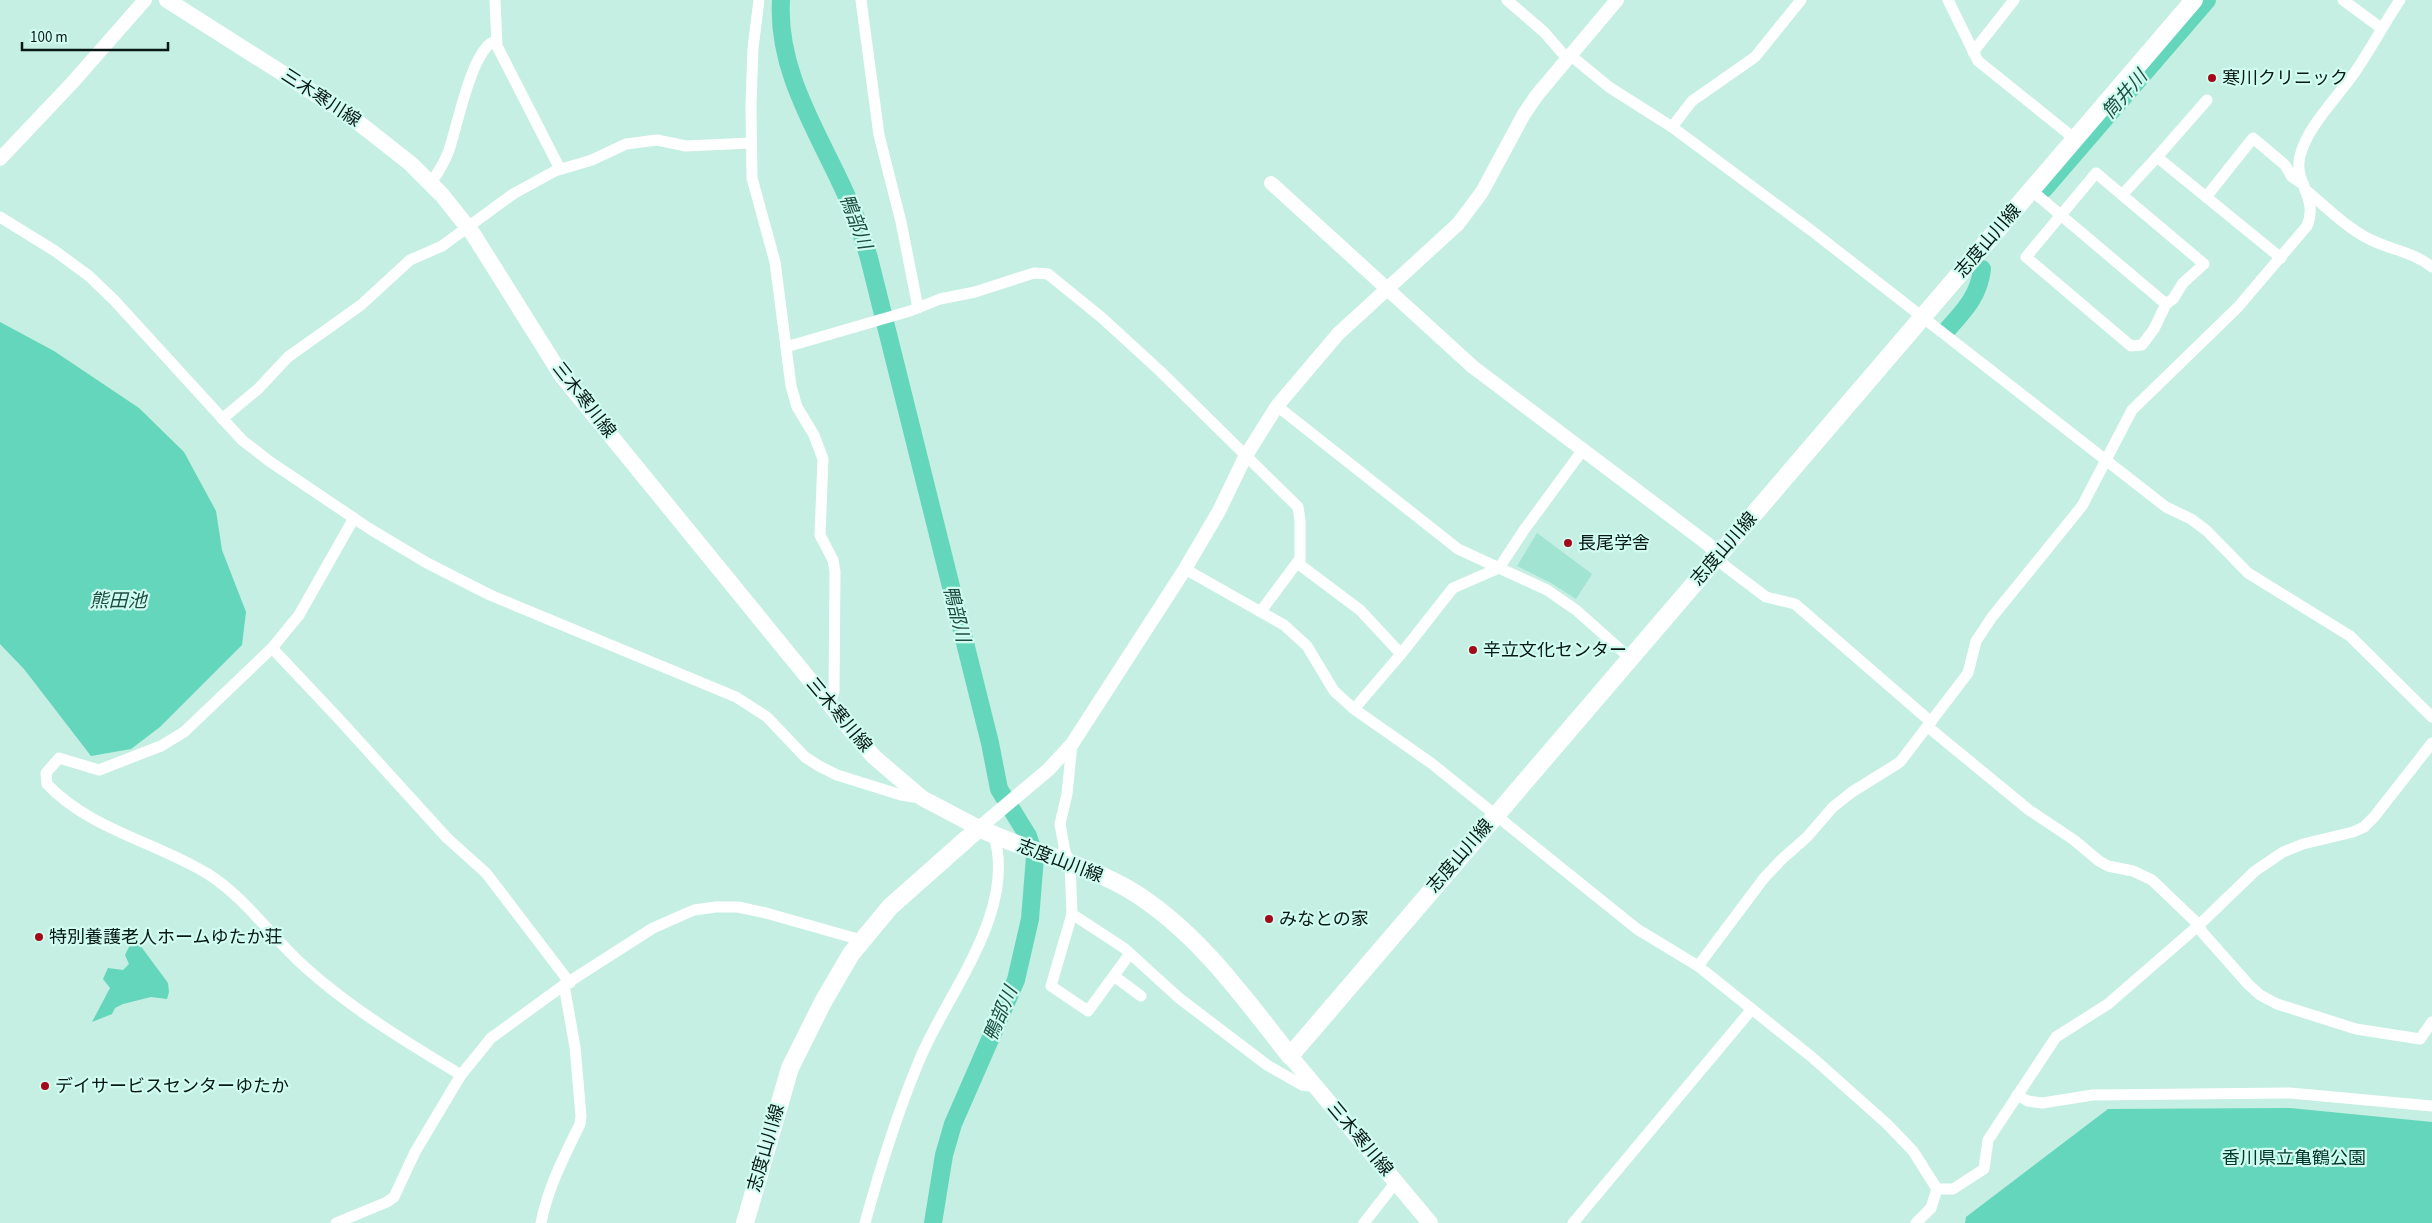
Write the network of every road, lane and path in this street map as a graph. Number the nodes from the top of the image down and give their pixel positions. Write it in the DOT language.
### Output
graph roads {
  1 [pos="145,0"];
  2 [pos="167,0"];
  3 [pos="495,0"];
  4 [pos="759,0"];
  5 [pos="861,0"];
  6 [pos="1507,0"];
  7 [pos="1617,0"];
  8 [pos="1801,0"];
  9 [pos="1948,0"];
  10 [pos="2014,0"];
  11 [pos="2194,0"];
  12 [pos="2343,0"];
  13 [pos="2400,0"];
  14 [pos="2381,28"];
  15 [pos="496,40"];
  16 [pos="1973,52"];
  17 [pos="1570,57"];
  18 [pos="2207,100"];
  19 [pos="1672,127"];
  20 [pos="2075,139"];
  21 [pos="751,143"];
  22 [pos="2157,156"];
  23 [pos="0,159"];
  24 [pos="560,169"];
  25 [pos="1271,183"];
  26 [pos="430,184"];
  27 [pos="2305,187"];
  28 [pos="2032,190"];
  29 [pos="2122,195"];
  30 [pos="2206,197"];
  31 [pos="2061,215"];
  32 [pos="0,217"];
  33 [pos="467,226"];
  34 [pos="2281,258"];
  35 [pos="2432,267"];
  36 [pos="1387,288"];
  37 [pos="2166,304"];
  38 [pos="914,309"];
  39 [pos="1922,319"];
  40 [pos="786,348"];
  41 [pos="1277,406"];
  42 [pos="222,419"];
  43 [pos="1582,451"];
  44 [pos="1245,457"];
  45 [pos="2106,459"];
  46 [pos="354,518"];
  47 [pos="1717,556"];
  48 [pos="1299,560"];
  49 [pos="1500,568"];
  50 [pos="1185,569"];
  51 [pos="1261,611"];
  52 [pos="272,648"];
  53 [pos="1402,654"];
  54 [pos="1630,658"];
  55 [pos="830,705"];
  56 [pos="1354,709"];
  57 [pos="2432,717"];
  58 [pos="1930,724"];
  59 [pos="1072,744"];
  60 [pos="2432,744"];
  61 [pos="922,798"];
  62 [pos="1496,814"];
  63 [pos="990,834"];
  64 [pos="1067,862"];
  65 [pos="1072,914"];
  66 [pos="2199,925"];
  67 [pos="861,940"];
  68 [pos="1126,959"];
  69 [pos="1698,966"];
  70 [pos="1114,976"];
  71 [pos="567,984"];
  72 [pos="1141,996"];
  73 [pos="1752,1009"];
  74 [pos="2432,1022"];
  75 [pos="1290,1056"];
  76 [pos="461,1075"];
  77 [pos="1316,1087"];
  78 [pos="2017,1094"];
  79 [pos="2432,1106"];
  80 [pos="1396,1182"];
  81 [pos="1937,1189"];
  82 [pos="336,1223"];
  83 [pos="541,1223"];
  84 [pos="745,1223"];
  85 [pos="865,1223"];
  86 [pos="1364,1223"];
  87 [pos="1430,1223"];
  88 [pos="1572,1223"];
  89 [pos="1916,1223"];
  1 -- 23 [label="street"];
  2 -- 26 [label="main road, 三木寒川線"];
  3 -- 15 [label="street"];
  4 -- 21 [label="street"];
  5 -- 38 [label="street"];
  6 -- 17 [label="street"];
  7 -- 17 [label="street"];
  8 -- 19 [label="street"];
  9 -- 16 [label="street"];
  10 -- 16 [label="street"];
  11 -- 20 [label="main road, 志度山川線"];
  12 -- 14 [label="street"];
  13 -- 14 [label="street"];
  14 -- 27 [label="street"];
  15 -- 24 [label="street"];
  15 -- 26 [label="street"];
  16 -- 20 [label="street"];
  17 -- 19 [label="street"];
  17 -- 36 [label="street"];
  18 -- 22 [label="street"];
  19 -- 39 [label="street"];
  20 -- 28 [label="main road, 志度山川線"];
  21 -- 24 [label="street"];
  21 -- 40 [label="street"];
  22 -- 29 [label="street"];
  22 -- 30 [label="street"];
  24 -- 33 [label="street"];
  25 -- 36 [label="street"];
  26 -- 33 [label="main road, 三木寒川線"];
  27 -- 30 [label="street"];
  27 -- 34 [label="street"];
  27 -- 35 [label="street"];
  28 -- 31 [label="street"];
  28 -- 39 [label="main road, 志度山川線"];
  29 -- 31 [label="street"];
  29 -- 37 [label="street"];
  30 -- 34 [label="street"];
  31 -- 37 [label="street"];
  31 -- 37 [label="street"];
  32 -- 42 [label="street"];
  33 -- 42 [label="street"];
  33 -- 55 [label="main road, 三木寒川線"];
  34 -- 45 [label="street"];
  36 -- 41 [label="street"];
  36 -- 43 [label="street"];
  38 -- 40 [label="street"];
  38 -- 44 [label="street"];
  39 -- 45 [label="street"];
  39 -- 47 [label="main road, 志度山川線"];
  40 -- 55 [label="street"];
  41 -- 44 [label="street"];
  41 -- 49 [label="street"];
  42 -- 46 [label="street"];
  43 -- 47 [label="street"];
  43 -- 49 [label="street"];
  44 -- 48 [label="street"];
  44 -- 50 [label="street"];
  45 -- 57 [label="street"];
  45 -- 58 [label="street"];
  46 -- 52 [label="street"];
  46 -- 61 [label="street"];
  47 -- 54 [label="main road, 志度山川線"];
  47 -- 58 [label="street"];
  48 -- 51 [label="street"];
  48 -- 53 [label="street"];
  49 -- 53 [label="street"];
  49 -- 54 [label="street"];
  50 -- 51 [label="street"];
  50 -- 59 [label="street"];
  51 -- 56 [label="street"];
  52 -- 71 [label="street"];
  52 -- 76 [label="street"];
  53 -- 56 [label="street"];
  54 -- 62 [label="main road, 志度山川線"];
  55 -- 61 [label="main road, 三木寒川線"];
  56 -- 62 [label="street"];
  58 -- 66 [label="street"];
  58 -- 69 [label="street"];
  59 -- 63 [label="street"];
  59 -- 64 [label="street"];
  60 -- 66 [label="street"];
  61 -- 63 [label="main road, 三木寒川線"];
  62 -- 69 [label="street"];
  62 -- 75 [label="main road, 志度山川線"];
  63 -- 64 [label="main road, 志度山川線"];
  63 -- 67 [label="main road, 志度山川線"];
  63 -- 85 [label="street"];
  64 -- 65 [label="street"];
  64 -- 75 [label="main road, 志度山川線"];
  65 -- 70 [label="street"];
  65 -- 77 [label="street"];
  66 -- 74 [label="street"];
  66 -- 78 [label="street"];
  67 -- 71 [label="street"];
  67 -- 84 [label="main road, 志度山川線"];
  68 -- 70 [label="street"];
  69 -- 73 [label="street"];
  70 -- 72 [label="street"];
  71 -- 76 [label="street"];
  71 -- 83 [label="street"];
  73 -- 81 [label="street"];
  73 -- 88 [label="street"];
  75 -- 77 [label="main road, 三木寒川線"];
  76 -- 82 [label="street"];
  77 -- 80 [label="main road, 三木寒川線"];
  78 -- 79 [label="street"];
  78 -- 81 [label="street"];
  80 -- 86 [label="street"];
  80 -- 87 [label="main road, 三木寒川線"];
  81 -- 89 [label="street"];
}
